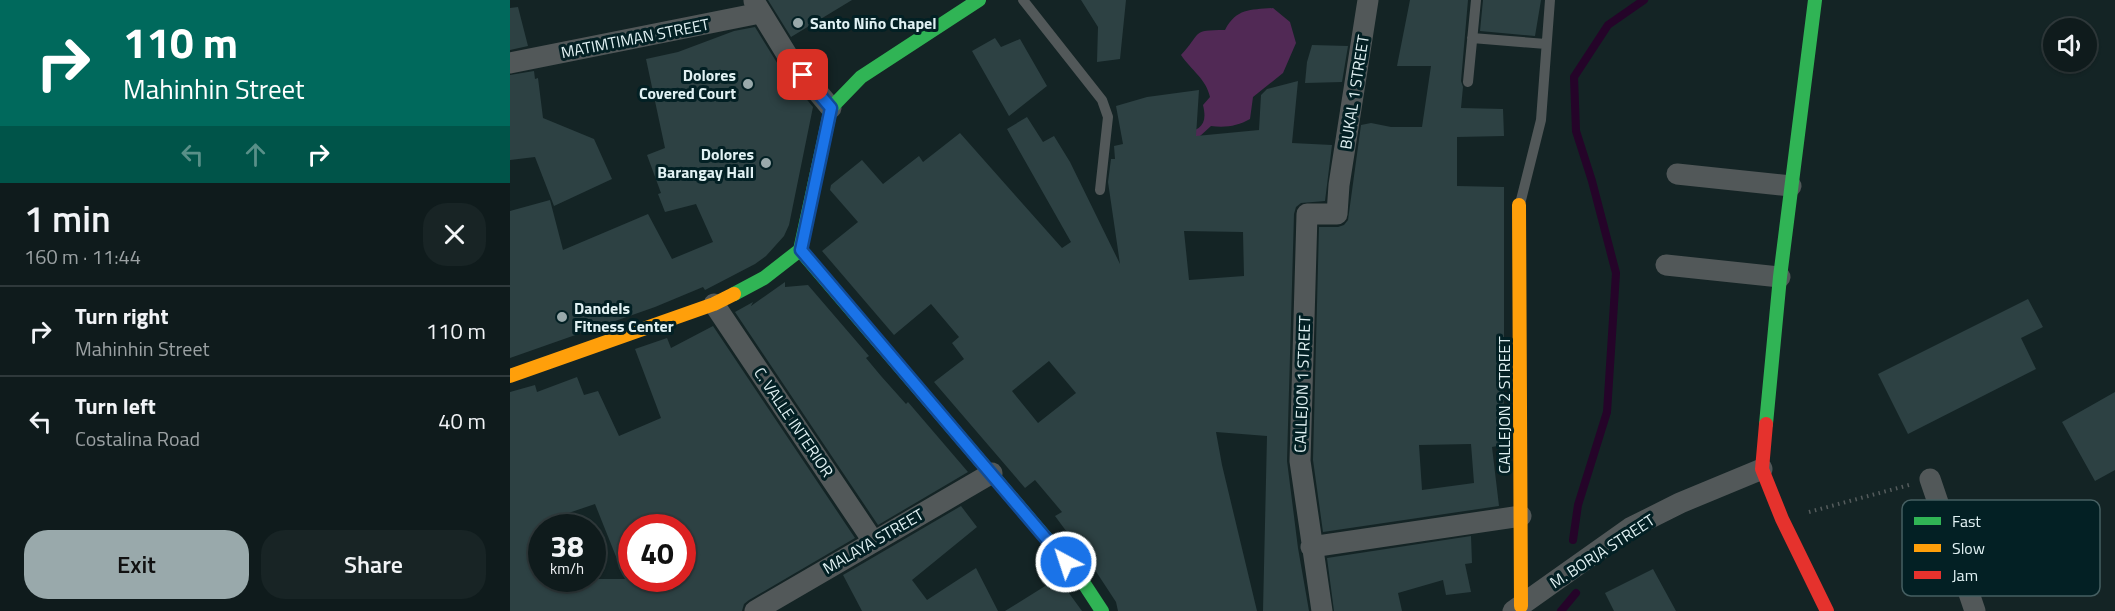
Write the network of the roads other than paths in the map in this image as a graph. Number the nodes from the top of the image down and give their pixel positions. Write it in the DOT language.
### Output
graph roads {
  1 [pos="979,0"];
  2 [pos="1023,0"];
  3 [pos="1368,0"];
  4 [pos="1476,0"];
  5 [pos="1550,0"];
  6 [pos="1815,0"];
  7 [pos="757,7"];
  8 [pos="1472,38"];
  9 [pos="1546,44"];
  10 [pos="510,63"];
  11 [pos="1468,82"];
  12 [pos="831,108"];
  13 [pos="1677,174"];
  14 [pos="1339,185"];
  15 [pos="1791,186"];
  16 [pos="1100,190"];
  17 [pos="1519,205"];
  18 [pos="801,250"];
  19 [pos="1666,265"];
  20 [pos="1780,277"];
  21 [pos="714,303"];
  22 [pos="510,376"];
  23 [pos="1762,469"];
  24 [pos="992,473"];
  25 [pos="1930,479"];
  26 [pos="1937,500"];
  27 [pos="1521,516"];
  28 [pos="873,540"];
  29 [pos="1311,547"];
  30 [pos="1970,596"];
  31 [pos="1517,608"];
  32 [pos="755,611"];
  33 [pos="1102,611"];
  34 [pos="1322,611"];
  35 [pos="1827,611"];
  36 [pos="1975,611"];
  1 -- 12 [label="street"];
  2 -- 16 [label="lane"];
  3 -- 14 [label="street, BUKAL 1 STREET"];
  4 -- 8 [label="lane"];
  5 -- 9 [label="lane"];
  6 -- 15 [label="street"];
  7 -- 10 [label="street, MATIMTIMAN STREET"];
  7 -- 12 [label="street"];
  8 -- 9 [label="lane"];
  8 -- 11 [label="lane"];
  9 -- 17 [label="lane"];
  12 -- 18 [label="street"];
  13 -- 15 [label="street"];
  14 -- 29 [label="street, CALLEJON 1 STREET"];
  15 -- 20 [label="street"];
  17 -- 27 [label="street, CALLEJON 2 STREET"];
  18 -- 21 [label="street"];
  18 -- 24 [label="street"];
  19 -- 20 [label="street"];
  20 -- 23 [label="street"];
  21 -- 22 [label="street"];
  21 -- 28 [label="street, C. VALLE INTERIOR"];
  23 -- 31 [label="street, M. BORJA STREET"];
  23 -- 35 [label="street"];
  24 -- 28 [label="street, MALAYA STREET"];
  24 -- 33 [label="street"];
  25 -- 26 [label="street"];
  27 -- 29 [label="street"];
  27 -- 31 [label="street, CALLEJON 2 STREET"];
  28 -- 32 [label="street, MALAYA STREET"];
  29 -- 34 [label="street, CALLEJON 1 STREET"];
  30 -- 36 [label="street"];
}
